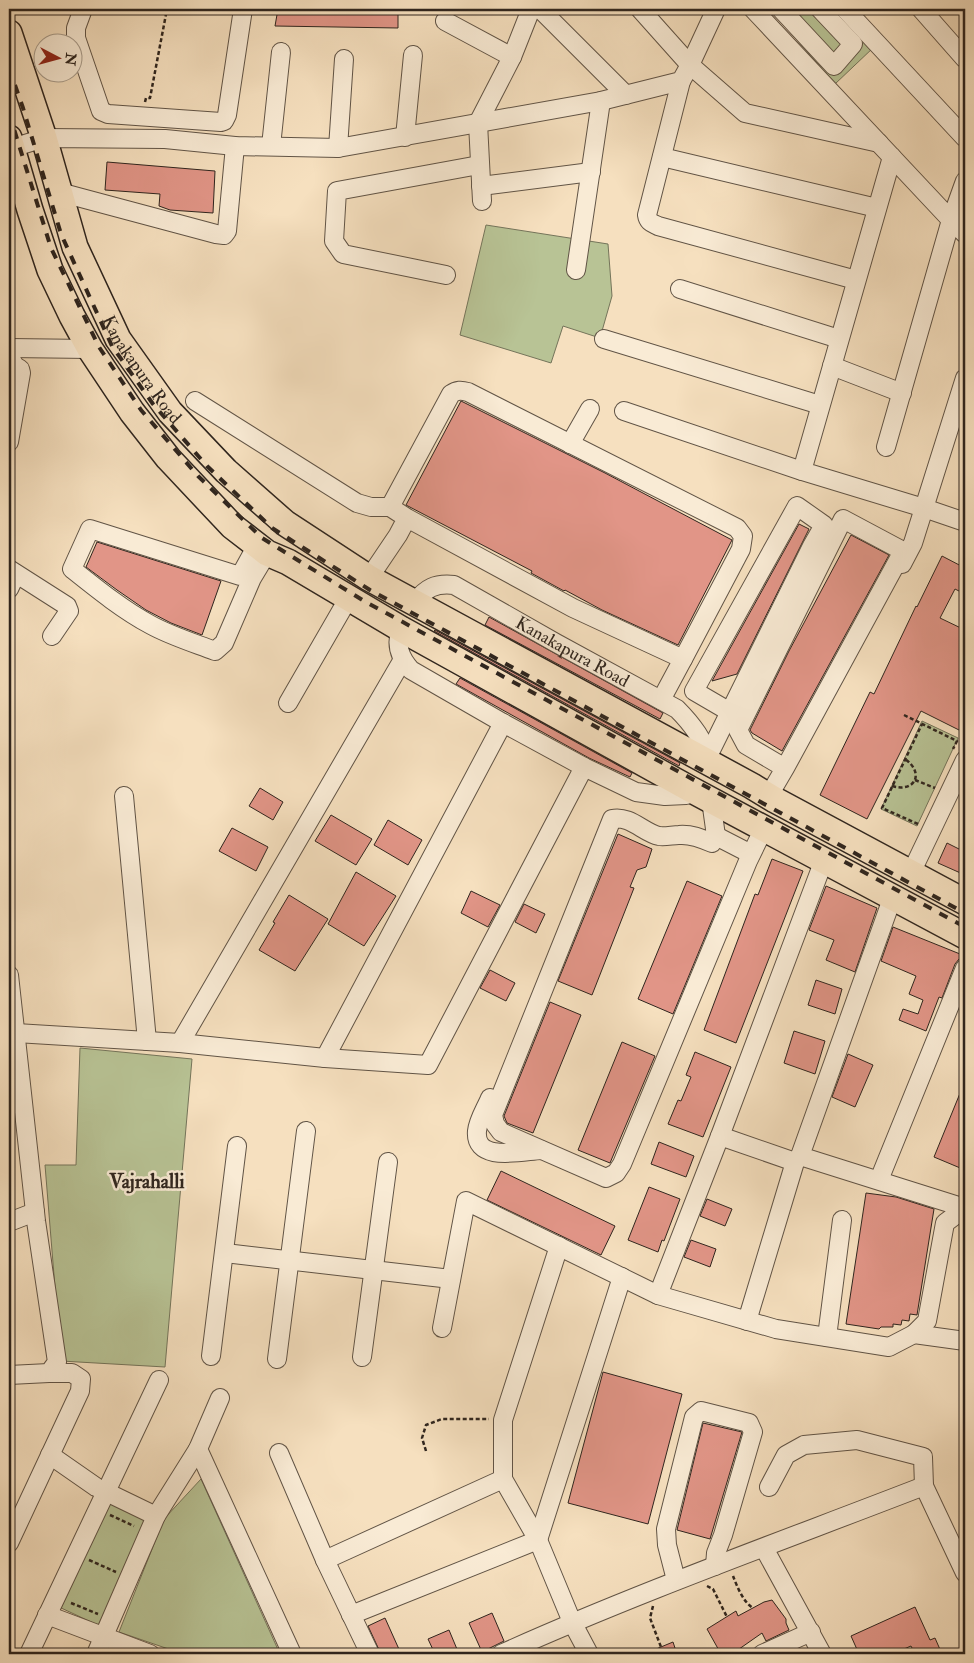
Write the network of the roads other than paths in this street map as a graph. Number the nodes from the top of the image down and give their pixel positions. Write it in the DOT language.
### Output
graph roads {
  1 [pos="83,9"];
  2 [pos="243,9"];
  3 [pos="531,9"];
  4 [pos="540,9"];
  5 [pos="640,9"];
  6 [pos="716,9"];
  7 [pos="753,9"];
  8 [pos="781,9"];
  9 [pos="820,9"];
  10 [pos="844,9"];
  11 [pos="921,9"];
  12 [pos="444,20"];
  13 [pos="9,33"];
  14 [pos="805,35"];
  15 [pos="790,48"];
  16 [pos="281,52"];
  17 [pos="413,55"];
  18 [pos="512,57"];
  19 [pos="965,59"];
  20 [pos="344,60"];
  21 [pos="690,65"];
  22 [pos="681,81"];
  23 [pos="626,95"];
  24 [pos="601,101"];
  25 [pos="162,118"];
  26 [pos="478,123"];
  27 [pos="405,137"];
  28 [pos="44,138"];
  29 [pos="965,138"];
  30 [pos="161,139"];
  31 [pos="10,143"];
  32 [pos="879,143"];
  33 [pos="235,146"];
  34 [pos="271,146"];
  35 [pos="338,148"];
  36 [pos="662,157"];
  37 [pos="892,157"];
  38 [pos="479,165"];
  39 [pos="591,172"];
  40 [pos="965,181"];
  41 [pos="59,192"];
  42 [pos="877,208"];
  43 [pos="951,220"];
  44 [pos="965,234"];
  45 [pos="576,270"];
  46 [pos="446,275"];
  47 [pos="856,280"];
  48 [pos="680,289"];
  49 [pos="604,339"];
  50 [pos="839,339"];
  51 [pos="9,348"];
  52 [pos="90,349"];
  53 [pos="9,356"];
  54 [pos="832,366"];
  55 [pos="965,378"];
  56 [pos="902,393"];
  57 [pos="195,402"];
  58 [pos="820,405"];
  59 [pos="590,409"];
  60 [pos="960,410"];
  61 [pos="624,411"];
  62 [pos="9,442"];
  63 [pos="570,444"];
  64 [pos="886,447"];
  65 [pos="802,471"];
  66 [pos="390,507"];
  67 [pos="924,508"];
  68 [pos="407,518"];
  69 [pos="965,522"];
  70 [pos="262,549"];
  71 [pos="11,578"];
  72 [pos="369,578"];
  73 [pos="348,599"];
  74 [pos="410,600"];
  75 [pos="397,627"];
  76 [pos="52,636"];
  77 [pos="683,659"];
  78 [pos="402,661"];
  79 [pos="661,700"];
  80 [pos="288,703"];
  81 [pos="730,712"];
  82 [pos="503,723"];
  83 [pos="708,758"];
  84 [pos="958,758"];
  85 [pos="584,767"];
  86 [pos="785,768"];
  87 [pos="700,795"];
  88 [pos="124,796"];
  89 [pos="772,798"];
  90 [pos="764,828"];
  91 [pos="716,836"];
  92 [pos="751,854"];
  93 [pos="824,860"];
  94 [pos="912,872"];
  95 [pos="892,896"];
  96 [pos="965,902"];
  97 [pos="965,936"];
  98 [pos="965,968"];
  99 [pos="9,975"];
  100 [pos="544,988"];
  101 [pos="16,1033"];
  102 [pos="146,1041"];
  103 [pos="180,1043"];
  104 [pos="325,1058"];
  105 [pos="501,1068"];
  106 [pos="492,1090"];
  107 [pos="306,1131"];
  108 [pos="720,1136"];
  109 [pos="237,1146"];
  110 [pos="542,1150"];
  111 [pos="798,1159"];
  112 [pos="388,1162"];
  113 [pos="879,1180"];
  114 [pos="965,1208"];
  115 [pos="34,1212"];
  116 [pos="842,1220"];
  117 [pos="9,1222"];
  118 [pos="559,1246"];
  119 [pos="225,1253"];
  120 [pos="290,1261"];
  121 [pos="373,1270"];
  122 [pos="622,1277"];
  123 [pos="451,1279"];
  124 [pos="658,1294"];
  125 [pos="747,1321"];
  126 [pos="442,1328"];
  127 [pos="914,1334"];
  128 [pos="827,1337"];
  129 [pos="965,1341"];
  130 [pos="211,1356"];
  131 [pos="362,1357"];
  132 [pos="277,1359"];
  133 [pos="49,1373"];
  134 [pos="10,1377"];
  135 [pos="160,1380"];
  136 [pos="220,1398"];
  137 [pos="198,1449"];
  138 [pos="279,1453"];
  139 [pos="50,1455"];
  140 [pos="503,1479"];
  141 [pos="924,1486"];
  142 [pos="769,1487"];
  143 [pos="107,1493"];
  144 [pos="156,1516"];
  145 [pos="538,1540"];
  146 [pos="9,1543"];
  147 [pos="764,1548"];
  148 [pos="325,1560"];
  149 [pos="716,1566"];
  150 [pos="965,1573"];
  151 [pos="683,1578"];
  152 [pos="48,1615"];
  153 [pos="351,1616"];
  154 [pos="572,1622"];
  155 [pos="811,1632"];
  156 [pos="105,1637"];
  157 [pos="29,1654"];
  158 [pos="96,1654"];
  159 [pos="150,1654"];
  160 [pos="292,1654"];
  161 [pos="370,1654"];
  162 [pos="500,1654"];
  163 [pos="589,1654"];
  164 [pos="762,1654"];
  165 [pos="822,1654"];
  1 -- 25 [label="street"];
  2 -- 25 [label="street"];
  3 -- 18 [label="street"];
  4 -- 23 [label="street"];
  5 -- 21 [label="street"];
  6 -- 21 [label="street"];
  7 -- 15 [label="street"];
  8 -- 14 [label="street"];
  9 -- 14 [label="street"];
  10 -- 29 [label="street"];
  11 -- 19 [label="street"];
  12 -- 18 [label="street"];
  13 -- 28 [label="highway, Kanakapura Road"];
  14 -- 15 [label="street"];
  15 -- 32 [label="street"];
  16 -- 34 [label="street"];
  17 -- 27 [label="street"];
  18 -- 26 [label="street"];
  20 -- 35 [label="street"];
  21 -- 22 [label="street"];
  21 -- 32 [label="street"];
  22 -- 23 [label="street"];
  22 -- 36 [label="street"];
  23 -- 24 [label="street"];
  24 -- 26 [label="street"];
  24 -- 39 [label="street"];
  25 -- 30 [label="street"];
  26 -- 27 [label="street"];
  26 -- 38 [label="street"];
  27 -- 35 [label="street"];
  28 -- 30 [label="street"];
  28 -- 31 [label="street"];
  28 -- 41 [label="highway, Kanakapura Road"];
  30 -- 33 [label="street"];
  31 -- 52 [label="highway, Kanakapura Road"];
  32 -- 37 [label="street"];
  33 -- 34 [label="street"];
  33 -- 41 [label="street"];
  34 -- 35 [label="street"];
  36 -- 42 [label="street"];
  36 -- 47 [label="street"];
  37 -- 42 [label="street"];
  37 -- 43 [label="street"];
  38 -- 39 [label="street"];
  38 -- 46 [label="street"];
  39 -- 45 [label="street"];
  40 -- 43 [label="street"];
  41 -- 72 [label="highway, Kanakapura Road"];
  42 -- 47 [label="street"];
  43 -- 44 [label="street"];
  43 -- 56 [label="street"];
  47 -- 50 [label="street"];
  48 -- 50 [label="street"];
  49 -- 58 [label="street"];
  50 -- 54 [label="street"];
  51 -- 52 [label="street"];
  52 -- 70 [label="highway, Kanakapura Road"];
  53 -- 62 [label="street"];
  54 -- 56 [label="street"];
  54 -- 58 [label="street"];
  55 -- 60 [label="street"];
  56 -- 64 [label="street"];
  57 -- 66 [label="street"];
  58 -- 65 [label="street"];
  59 -- 63 [label="street"];
  60 -- 67 [label="street"];
  61 -- 65 [label="street"];
  63 -- 66 [label="street"];
  63 -- 77 [label="street"];
  65 -- 67 [label="street"];
  66 -- 68 [label="street"];
  67 -- 69 [label="street"];
  67 -- 89 [label="street"];
  68 -- 72 [label="street"];
  68 -- 77 [label="street"];
  70 -- 70 [label="street"];
  70 -- 73 [label="highway, Kanakapura Road"];
  71 -- 76 [label="street"];
  72 -- 74 [label="highway, Kanakapura Road"];
  73 -- 75 [label="highway, Kanakapura Road"];
  73 -- 80 [label="street"];
  74 -- 75 [label="highway"];
  74 -- 79 [label="street, Kanakapura Road"];
  74 -- 83 [label="highway, Kanakapura Road"];
  75 -- 78 [label="street"];
  75 -- 87 [label="highway, Kanakapura Road"];
  77 -- 79 [label="street"];
  78 -- 82 [label="street"];
  78 -- 103 [label="street"];
  79 -- 83 [label="street, Kanakapura Road"];
  81 -- 81 [label="street"];
  81 -- 83 [label="street"];
  82 -- 85 [label="street"];
  82 -- 104 [label="street"];
  83 -- 89 [label="highway, Kanakapura Road"];
  84 -- 94 [label="street"];
  85 -- 87 [label="street"];
  85 -- 104 [label="street"];
  86 -- 86 [label="street"];
  86 -- 89 [label="street"];
  87 -- 90 [label="highway, Kanakapura Road"];
  87 -- 91 [label="street"];
  88 -- 102 [label="street"];
  89 -- 94 [label="highway, Kanakapura Road"];
  90 -- 92 [label="street"];
  90 -- 93 [label="highway, Kanakapura Road"];
  91 -- 92 [label="street"];
  91 -- 100 [label="street"];
  92 -- 110 [label="street"];
  93 -- 95 [label="highway, Kanakapura Road"];
  93 -- 108 [label="street"];
  94 -- 96 [label="highway, Kanakapura Road"];
  95 -- 97 [label="highway, Kanakapura Road"];
  95 -- 111 [label="street"];
  98 -- 113 [label="street"];
  99 -- 101 [label="street"];
  100 -- 105 [label="street"];
  100 -- 110 [label="street"];
  101 -- 102 [label="street"];
  101 -- 115 [label="street"];
  102 -- 103 [label="street"];
  103 -- 104 [label="street"];
  106 -- 110 [label="street"];
  107 -- 120 [label="street"];
  108 -- 111 [label="street"];
  108 -- 124 [label="street"];
  109 -- 119 [label="street"];
  111 -- 113 [label="street"];
  111 -- 125 [label="street"];
  112 -- 121 [label="street"];
  113 -- 114 [label="street"];
  114 -- 127 [label="street"];
  115 -- 117 [label="street"];
  115 -- 133 [label="street"];
  116 -- 128 [label="street"];
  118 -- 122 [label="street"];
  118 -- 123 [label="street"];
  118 -- 140 [label="street"];
  119 -- 120 [label="street"];
  119 -- 130 [label="street"];
  120 -- 121 [label="street"];
  120 -- 132 [label="street"];
  121 -- 123 [label="street"];
  121 -- 131 [label="street"];
  122 -- 124 [label="street"];
  122 -- 145 [label="street"];
  123 -- 126 [label="street"];
  124 -- 125 [label="street"];
  125 -- 128 [label="street"];
  127 -- 128 [label="street"];
  127 -- 129 [label="street"];
  133 -- 134 [label="street"];
  133 -- 139 [label="street"];
  135 -- 143 [label="street"];
  136 -- 137 [label="street"];
  137 -- 144 [label="street"];
  137 -- 160 [label="street"];
  138 -- 148 [label="street"];
  139 -- 143 [label="street"];
  139 -- 146 [label="street"];
  140 -- 145 [label="street"];
  140 -- 148 [label="street"];
  141 -- 142 [label="street"];
  141 -- 147 [label="street"];
  141 -- 150 [label="street"];
  143 -- 144 [label="street"];
  143 -- 152 [label="street"];
  144 -- 156 [label="street"];
  145 -- 153 [label="street"];
  145 -- 154 [label="street"];
  147 -- 149 [label="street"];
  147 -- 155 [label="street"];
  148 -- 153 [label="street"];
  149 -- 151 [label="street"];
  149 -- 151 [label="street"];
  151 -- 154 [label="street"];
  152 -- 156 [label="street"];
  152 -- 157 [label="street"];
  153 -- 161 [label="street"];
  154 -- 162 [label="street"];
  154 -- 163 [label="street"];
  155 -- 164 [label="street"];
  155 -- 165 [label="street"];
  156 -- 158 [label="street"];
  156 -- 159 [label="street"];
}
